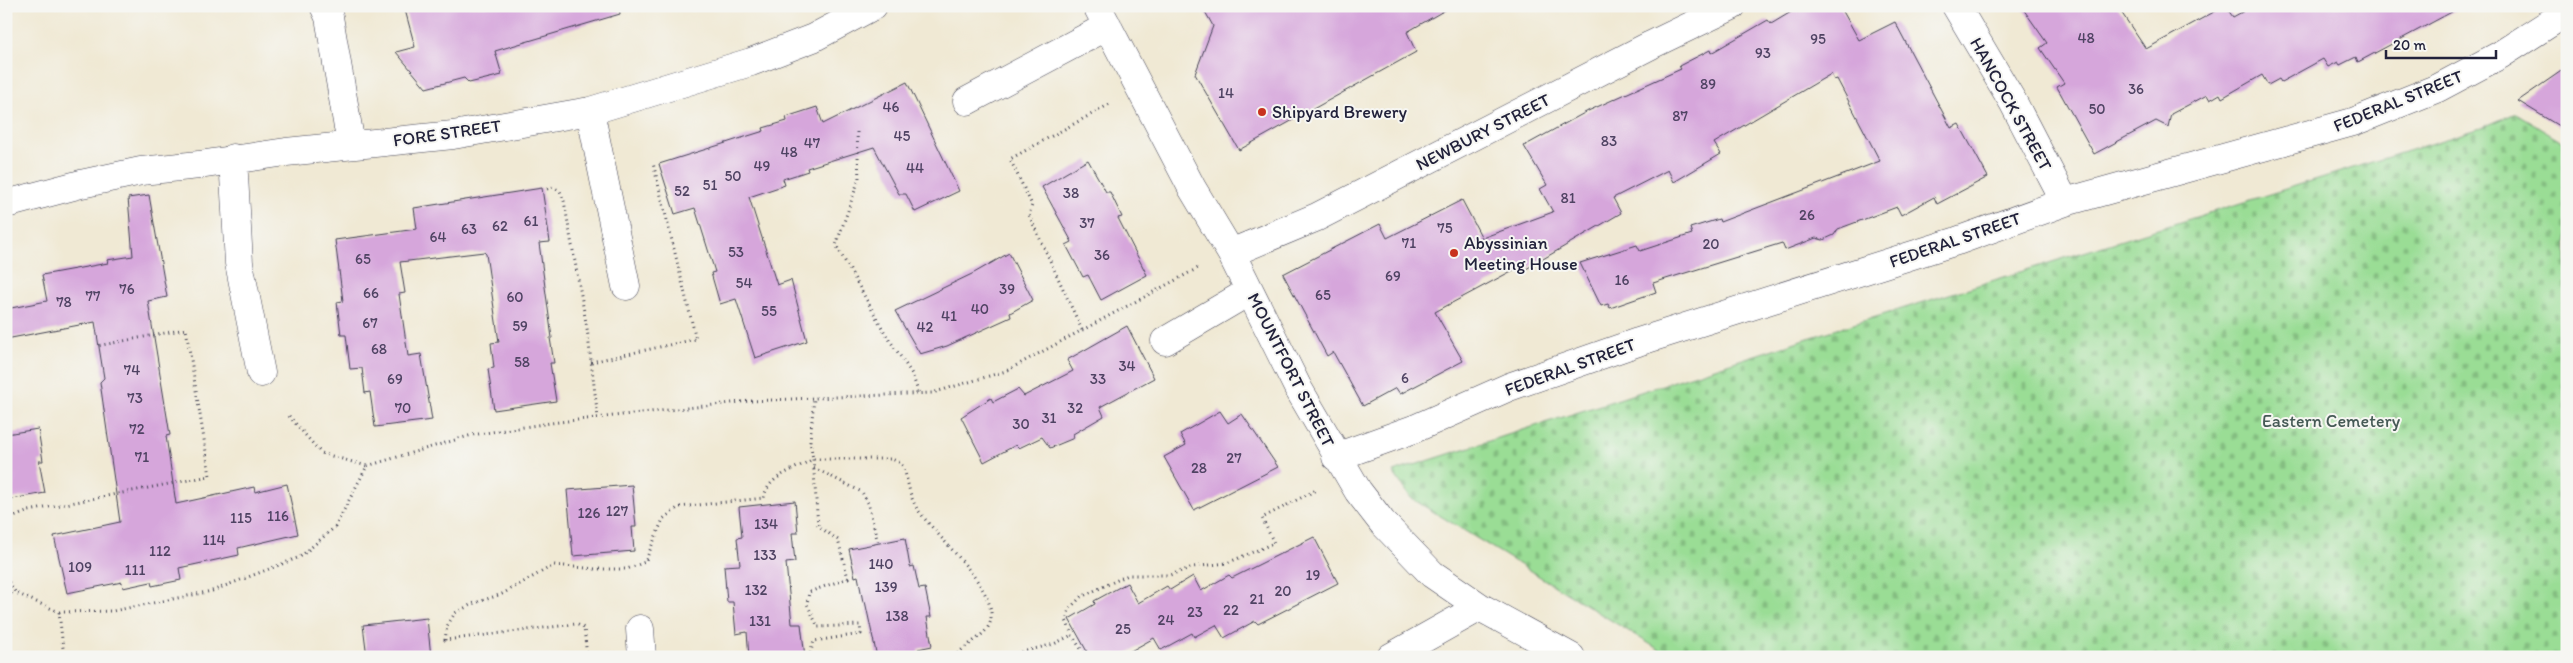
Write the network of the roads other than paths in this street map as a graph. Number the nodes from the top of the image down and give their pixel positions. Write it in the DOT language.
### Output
graph roads {
  1 [pos="324,6"];
  2 [pos="873,6"];
  3 [pos="1732,6"];
  4 [pos="1956,6"];
  5 [pos="2567,12"];
  6 [pos="1102,16"];
  7 [pos="967,101"];
  8 [pos="590,111"];
  9 [pos="350,145"];
  10 [pos="233,158"];
  11 [pos="2065,202"];
  12 [pos="6,204"];
  13 [pos="1219,258"];
  14 [pos="626,286"];
  15 [pos="1250,291"];
  16 [pos="1166,341"];
  17 [pos="261,373"];
  18 [pos="1336,457"];
  19 [pos="1480,607"];
  20 [pos="640,629"];
  21 [pos="642,657"];
  22 [pos="1391,657"];
  23 [pos="1571,657"];
  1 -- 9 [label="street"];
  2 -- 8 [label="street, FORE STREET"];
  3 -- 13 [label="street, NEWBURY STREET"];
  4 -- 11 [label="street, HANCOCK STREET"];
  5 -- 11 [label="street, FEDERAL STREET"];
  6 -- 7 [label="street"];
  6 -- 13 [label="street, MOUNTFORT STREET"];
  8 -- 9 [label="street, FORE STREET"];
  8 -- 14 [label="street"];
  9 -- 10 [label="street, FORE STREET"];
  10 -- 12 [label="street, FORE STREET"];
  10 -- 17 [label="street"];
  11 -- 18 [label="street, FEDERAL STREET"];
  13 -- 15 [label="street, MOUNTFORT STREET"];
  15 -- 16 [label="street"];
  15 -- 18 [label="street, MOUNTFORT STREET"];
  18 -- 19 [label="street, MOUNTFORT STREET"];
  19 -- 22 [label="street"];
  19 -- 23 [label="street, MOUNTFORT STREET"];
  20 -- 21 [label="street"];
}
